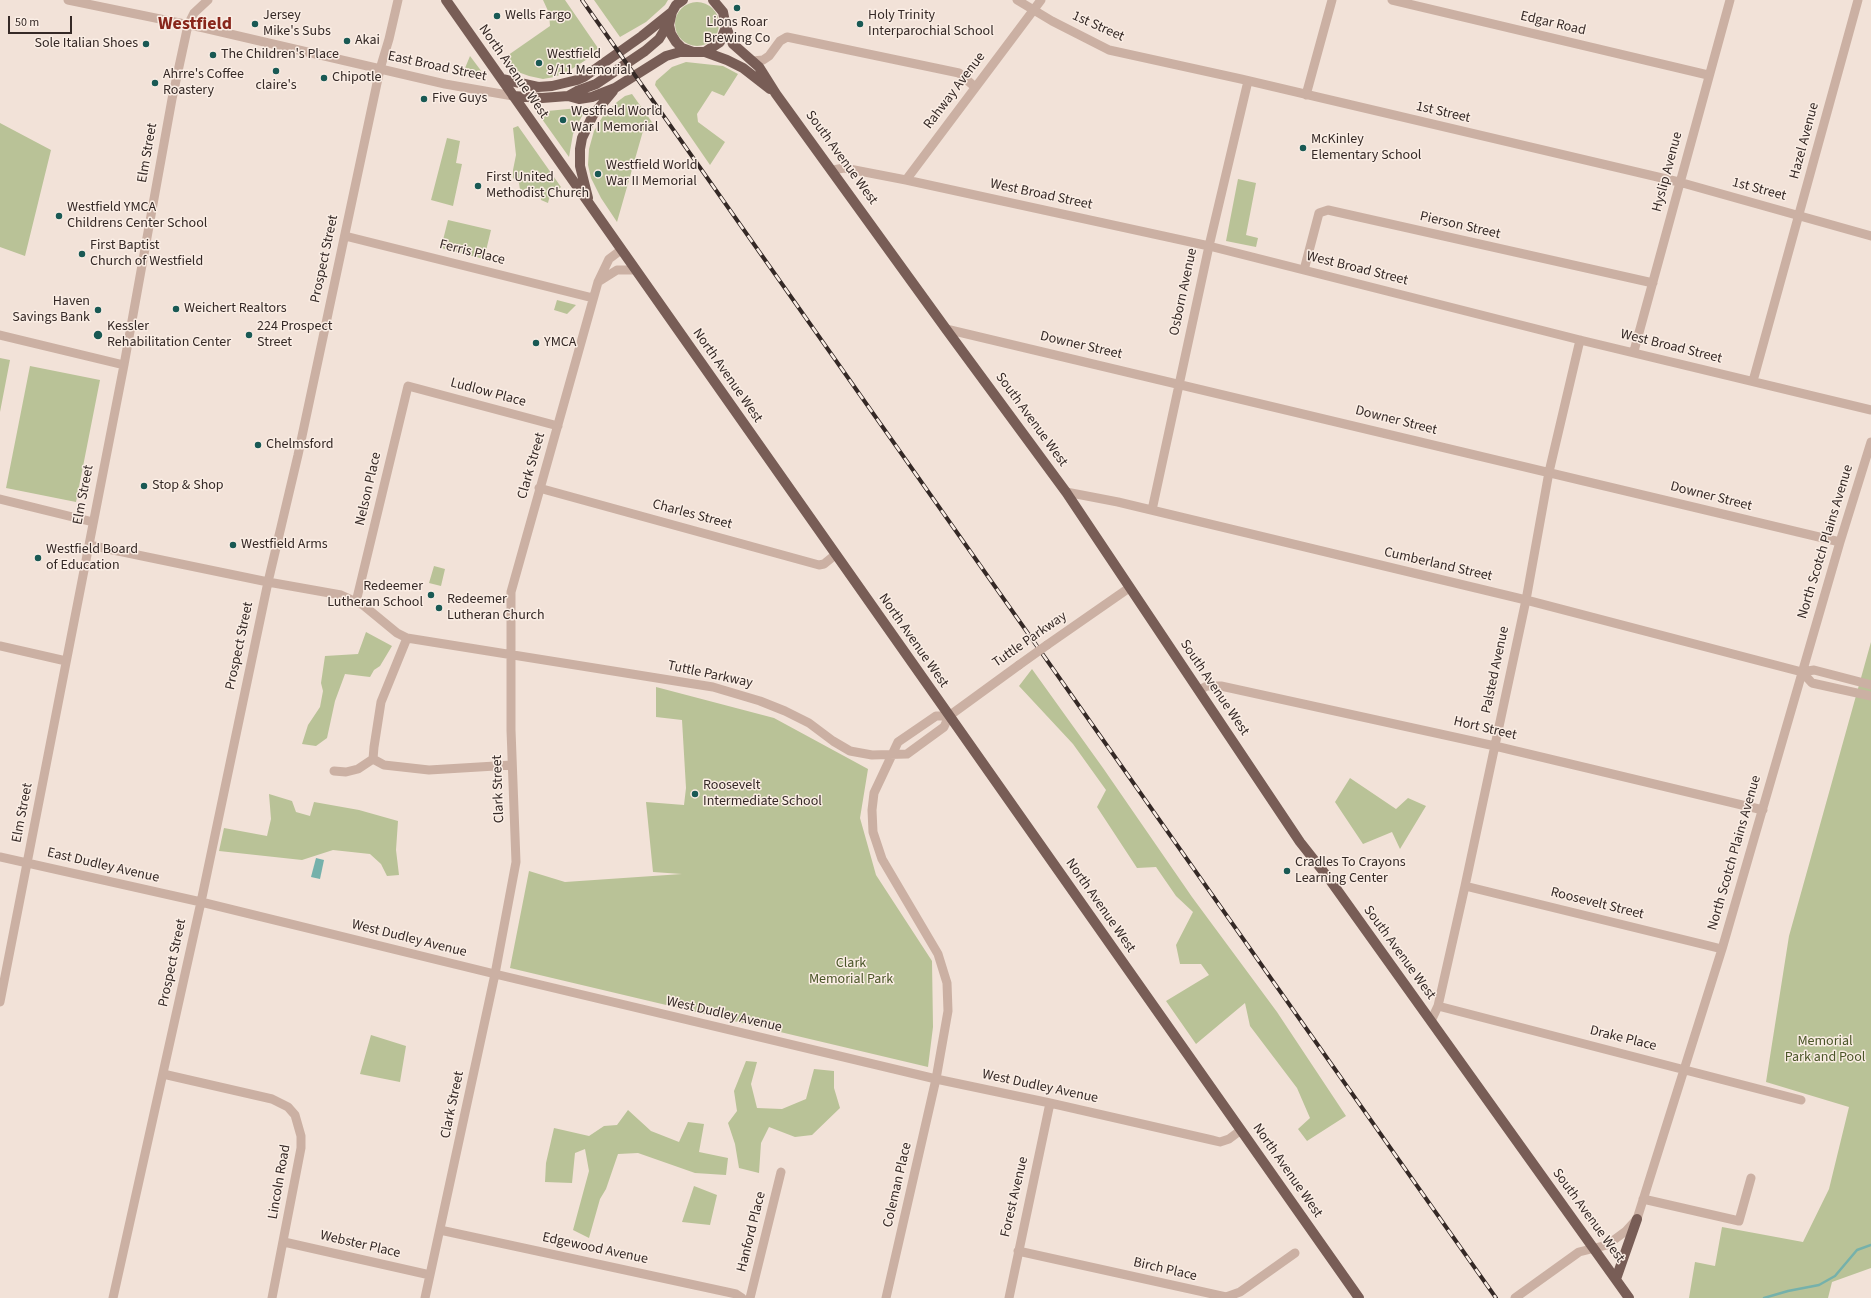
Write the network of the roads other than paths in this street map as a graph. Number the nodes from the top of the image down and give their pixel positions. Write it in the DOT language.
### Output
graph roads {
  1 [pos="68,0"];
  2 [pos="208,0"];
  3 [pos="398,0"];
  4 [pos="446,0"];
  5 [pos="1017,0"];
  6 [pos="1041,0"];
  7 [pos="1332,0"];
  8 [pos="1392,0"];
  9 [pos="1730,0"];
  10 [pos="1858,0"];
  11 [pos="715,1"];
  12 [pos="676,7"];
  13 [pos="1034,9"];
  14 [pos="188,25"];
  15 [pos="726,27"];
  16 [pos="693,52"];
  17 [pos="705,52"];
  18 [pos="753,61"];
  19 [pos="380,68"];
  20 [pos="1708,75"];
  21 [pos="502,79"];
  22 [pos="1248,81"];
  23 [pos="975,87"];
  24 [pos="615,88"];
  25 [pos="776,94"];
  26 [pos="1306,95"];
  27 [pos="513,96"];
  28 [pos="568,96"];
  29 [pos="833,170"];
  30 [pos="906,180"];
  31 [pos="1679,182"];
  32 [pos="590,206"];
  33 [pos="1799,215"];
  34 [pos="345,236"];
  35 [pos="1871,236"];
  36 [pos="1209,246"];
  37 [pos="621,250"];
  38 [pos="635,270"];
  39 [pos="1304,270"];
  40 [pos="598,282"];
  41 [pos="1653,283"];
  42 [pos="593,298"];
  43 [pos="946,329"];
  44 [pos="0,335"];
  45 [pos="1580,340"];
  46 [pos="1634,352"];
  47 [pos="124,365"];
  48 [pos="1753,381"];
  49 [pos="1179,383"];
  50 [pos="411,386"];
  51 [pos="1871,410"];
  52 [pos="558,426"];
  53 [pos="1871,442"];
  54 [pos="1549,472"];
  55 [pos="539,488"];
  56 [pos="1066,492"];
  57 [pos="0,499"];
  58 [pos="1152,510"];
  59 [pos="93,522"];
  60 [pos="1840,542"];
  61 [pos="89,545"];
  62 [pos="835,555"];
  63 [pos="268,582"];
  64 [pos="1129,588"];
  65 [pos="1526,600"];
  66 [pos="356,602"];
  67 [pos="407,638"];
  68 [pos="0,646"];
  69 [pos="510,654"];
  70 [pos="66,661"];
  71 [pos="1802,672"];
  72 [pos="1871,685"];
  73 [pos="1199,690"];
  74 [pos="1871,696"];
  75 [pos="949,716"];
  76 [pos="1495,746"];
  77 [pos="891,755"];
  78 [pos="373,759"];
  79 [pos="512,765"];
  80 [pos="334,771"];
  81 [pos="1763,810"];
  82 [pos="0,856"];
  83 [pos="27,863"];
  84 [pos="1465,886"];
  85 [pos="200,902"];
  86 [pos="1722,949"];
  87 [pos="495,974"];
  88 [pos="0,1002"];
  89 [pos="1438,1006"];
  90 [pos="1431,1020"];
  91 [pos="1684,1070"];
  92 [pos="163,1074"];
  93 [pos="936,1079"];
  94 [pos="1800,1100"];
  95 [pos="1050,1103"];
  96 [pos="1241,1130"];
  97 [pos="781,1172"];
  98 [pos="1751,1178"];
  99 [pos="1643,1199"];
  100 [pos="1637,1219"];
  101 [pos="440,1230"];
  102 [pos="284,1242"];
  103 [pos="1594,1248"];
  104 [pos="1018,1251"];
  105 [pos="1295,1253"];
  106 [pos="430,1275"];
  107 [pos="1616,1279"];
  108 [pos="113,1298"];
  109 [pos="272,1298"];
  110 [pos="425,1298"];
  111 [pos="742,1298"];
  112 [pos="750,1298"];
  113 [pos="886,1298"];
  114 [pos="1009,1298"];
  115 [pos="1359,1298"];
  116 [pos="1515,1298"];
  117 [pos="1629,1298"];
  1 -- 14 [label="street, East Broad Street"];
  2 -- 14 [label="street, Elm Street"];
  3 -- 19 [label="street, Prospect Street"];
  4 -- 21 [label="main road, North Avenue West"];
  5 -- 13 [label="street, 1st Street"];
  6 -- 13 [label="street, Rahway Avenue"];
  7 -- 26 [label="street"];
  8 -- 20 [label="street, Edgar Road"];
  9 -- 20 [label="street, Hyslip Avenue"];
  10 -- 33 [label="street, Hazel Avenue"];
  11 -- 15 [label="main road, South Avenue West"];
  12 -- 16 [label="main road"];
  12 -- 21 [label="main road"];
  12 -- 28 [label="main road, East Broad Street"];
  13 -- 22 [label="street, 1st Street"];
  13 -- 23 [label="street, Rahway Avenue"];
  14 -- 19 [label="street, East Broad Street"];
  14 -- 47 [label="street, Elm Street"];
  15 -- 17 [label="main road"];
  15 -- 18 [label="main road, South Avenue West"];
  16 -- 17 [label="main road, East Broad Street"];
  16 -- 24 [label="main road, East Broad Street"];
  17 -- 25 [label="main road, South Avenue West"];
  18 -- 23 [label="street"];
  18 -- 25 [label="main road, South Avenue West"];
  19 -- 27 [label="street, East Broad Street"];
  19 -- 34 [label="street, Prospect Street"];
  20 -- 31 [label="street, Hyslip Avenue"];
  21 -- 27 [label="main road, North Avenue West"];
  22 -- 26 [label="street, 1st Street"];
  22 -- 36 [label="street, Osborn Avenue"];
  23 -- 30 [label="street, Rahway Avenue"];
  24 -- 28 [label="main road, East Broad Street"];
  24 -- 32 [label="main road"];
  25 -- 29 [label="main road, South Avenue West"];
  26 -- 31 [label="street, 1st Street"];
  27 -- 28 [label="main road, East Broad Street"];
  27 -- 32 [label="main road, North Avenue West"];
  29 -- 30 [label="street, West Broad Street"];
  29 -- 43 [label="main road, South Avenue West"];
  30 -- 36 [label="street, West Broad Street"];
  31 -- 33 [label="street, 1st Street"];
  31 -- 41 [label="street, Hyslip Avenue"];
  32 -- 37 [label="main road, North Avenue West"];
  33 -- 35 [label="street, 1st Street"];
  33 -- 48 [label="street, Hazel Avenue"];
  34 -- 42 [label="street, Ferris Place"];
  34 -- 63 [label="street, Prospect Street"];
  36 -- 39 [label="street, West Broad Street"];
  36 -- 49 [label="street, Osborn Avenue"];
  37 -- 38 [label="main road, North Avenue West"];
  37 -- 40 [label="street, Clark Street"];
  38 -- 40 [label="street"];
  38 -- 62 [label="main road, North Avenue West"];
  39 -- 41 [label="street, Pierson Street"];
  39 -- 45 [label="street, West Broad Street"];
  40 -- 42 [label="street, Clark Street"];
  41 -- 46 [label="street, Hyslip Avenue"];
  42 -- 52 [label="street, Clark Street"];
  43 -- 49 [label="street, Downer Street"];
  43 -- 56 [label="main road, South Avenue West"];
  44 -- 47 [label="street"];
  45 -- 46 [label="street, West Broad Street"];
  45 -- 54 [label="street, Palsted Avenue"];
  46 -- 48 [label="street, West Broad Street"];
  47 -- 59 [label="street, Elm Street"];
  48 -- 51 [label="street, West Broad Street"];
  49 -- 54 [label="street, Downer Street"];
  49 -- 58 [label="street, Osborn Avenue"];
  50 -- 52 [label="street, Ludlow Place"];
  50 -- 66 [label="street, Nelson Place"];
  52 -- 55 [label="street, Clark Street"];
  53 -- 60 [label="street, North Scotch Plains Avenue"];
  54 -- 60 [label="street, Downer Street"];
  54 -- 65 [label="street, Palsted Avenue"];
  55 -- 62 [label="street, Charles Street"];
  55 -- 69 [label="street, Clark Street"];
  56 -- 58 [label="street, Cumberland Street"];
  56 -- 64 [label="main road, South Avenue West"];
  57 -- 59 [label="street"];
  58 -- 65 [label="street, Cumberland Street"];
  59 -- 61 [label="street, Elm Street"];
  60 -- 71 [label="street, North Scotch Plains Avenue"];
  61 -- 63 [label="street"];
  61 -- 70 [label="street, Elm Street"];
  62 -- 75 [label="main road, North Avenue West"];
  63 -- 66 [label="street"];
  63 -- 85 [label="street, Prospect Street"];
  64 -- 73 [label="main road, South Avenue West"];
  64 -- 75 [label="street, Tuttle Parkway, bridge"];
  65 -- 71 [label="street, Cumberland Street"];
  65 -- 76 [label="street, Palsted Avenue"];
  66 -- 67 [label="street"];
  67 -- 69 [label="street, Tuttle Parkway"];
  67 -- 78 [label="street"];
  68 -- 70 [label="street"];
  69 -- 77 [label="street, Tuttle Parkway"];
  69 -- 79 [label="street, Clark Street"];
  70 -- 83 [label="street, Elm Street"];
  71 -- 72 [label="street, Cumberland Street"];
  71 -- 74 [label="street, Cumberland Street"];
  71 -- 81 [label="street, North Scotch Plains Avenue"];
  73 -- 76 [label="street, Hort Street"];
  73 -- 90 [label="main road, South Avenue West"];
  75 -- 77 [label="street, Tuttle Parkway"];
  75 -- 77 [label="street, Tuttle Parkway"];
  75 -- 96 [label="main road, North Avenue West"];
  76 -- 81 [label="street, Hort Street"];
  76 -- 84 [label="street, Palsted Avenue"];
  77 -- 93 [label="street, Tuttle Parkway"];
  78 -- 79 [label="street"];
  78 -- 80 [label="street"];
  79 -- 87 [label="street, Clark Street"];
  81 -- 86 [label="street, North Scotch Plains Avenue"];
  82 -- 83 [label="street, East Dudley Avenue"];
  83 -- 85 [label="street, East Dudley Avenue"];
  83 -- 88 [label="street, Elm Street"];
  84 -- 86 [label="street, Roosevelt Street"];
  84 -- 89 [label="street, Palsted Avenue"];
  85 -- 87 [label="street, West Dudley Avenue"];
  85 -- 92 [label="street, Prospect Street"];
  86 -- 91 [label="street, North Scotch Plains Avenue"];
  87 -- 93 [label="street, West Dudley Avenue"];
  87 -- 101 [label="street, Clark Street"];
  89 -- 90 [label="street, Palsted Avenue"];
  89 -- 91 [label="street, Drake Place"];
  90 -- 103 [label="main road, South Avenue West"];
  91 -- 94 [label="street, Drake Place"];
  91 -- 99 [label="street, North Scotch Plains Avenue"];
  92 -- 102 [label="street, Lincoln Road"];
  92 -- 108 [label="street, Prospect Street"];
  93 -- 95 [label="street, West Dudley Avenue"];
  93 -- 113 [label="street, Coleman Place"];
  95 -- 96 [label="street, West Dudley Avenue"];
  95 -- 104 [label="street, Forest Avenue"];
  96 -- 115 [label="main road, North Avenue West"];
  97 -- 112 [label="street, Hanford Place"];
  98 -- 99 [label="street"];
  99 -- 100 [label="street, North Scotch Plains Avenue"];
  100 -- 103 [label="street, North Scotch Plains Avenue"];
  100 -- 107 [label="main road"];
  101 -- 106 [label="street, Clark Street"];
  101 -- 111 [label="street, Edgewood Avenue"];
  102 -- 106 [label="street, Webster Place"];
  102 -- 109 [label="street, Lincoln Road"];
  103 -- 107 [label="main road, South Avenue West"];
  103 -- 116 [label="street, North Scotch Plains Avenue"];
  104 -- 105 [label="street, Birch Place"];
  104 -- 114 [label="street, Forest Avenue"];
  106 -- 110 [label="street, Clark Street"];
  107 -- 117 [label="main road, South Avenue West"];
}
